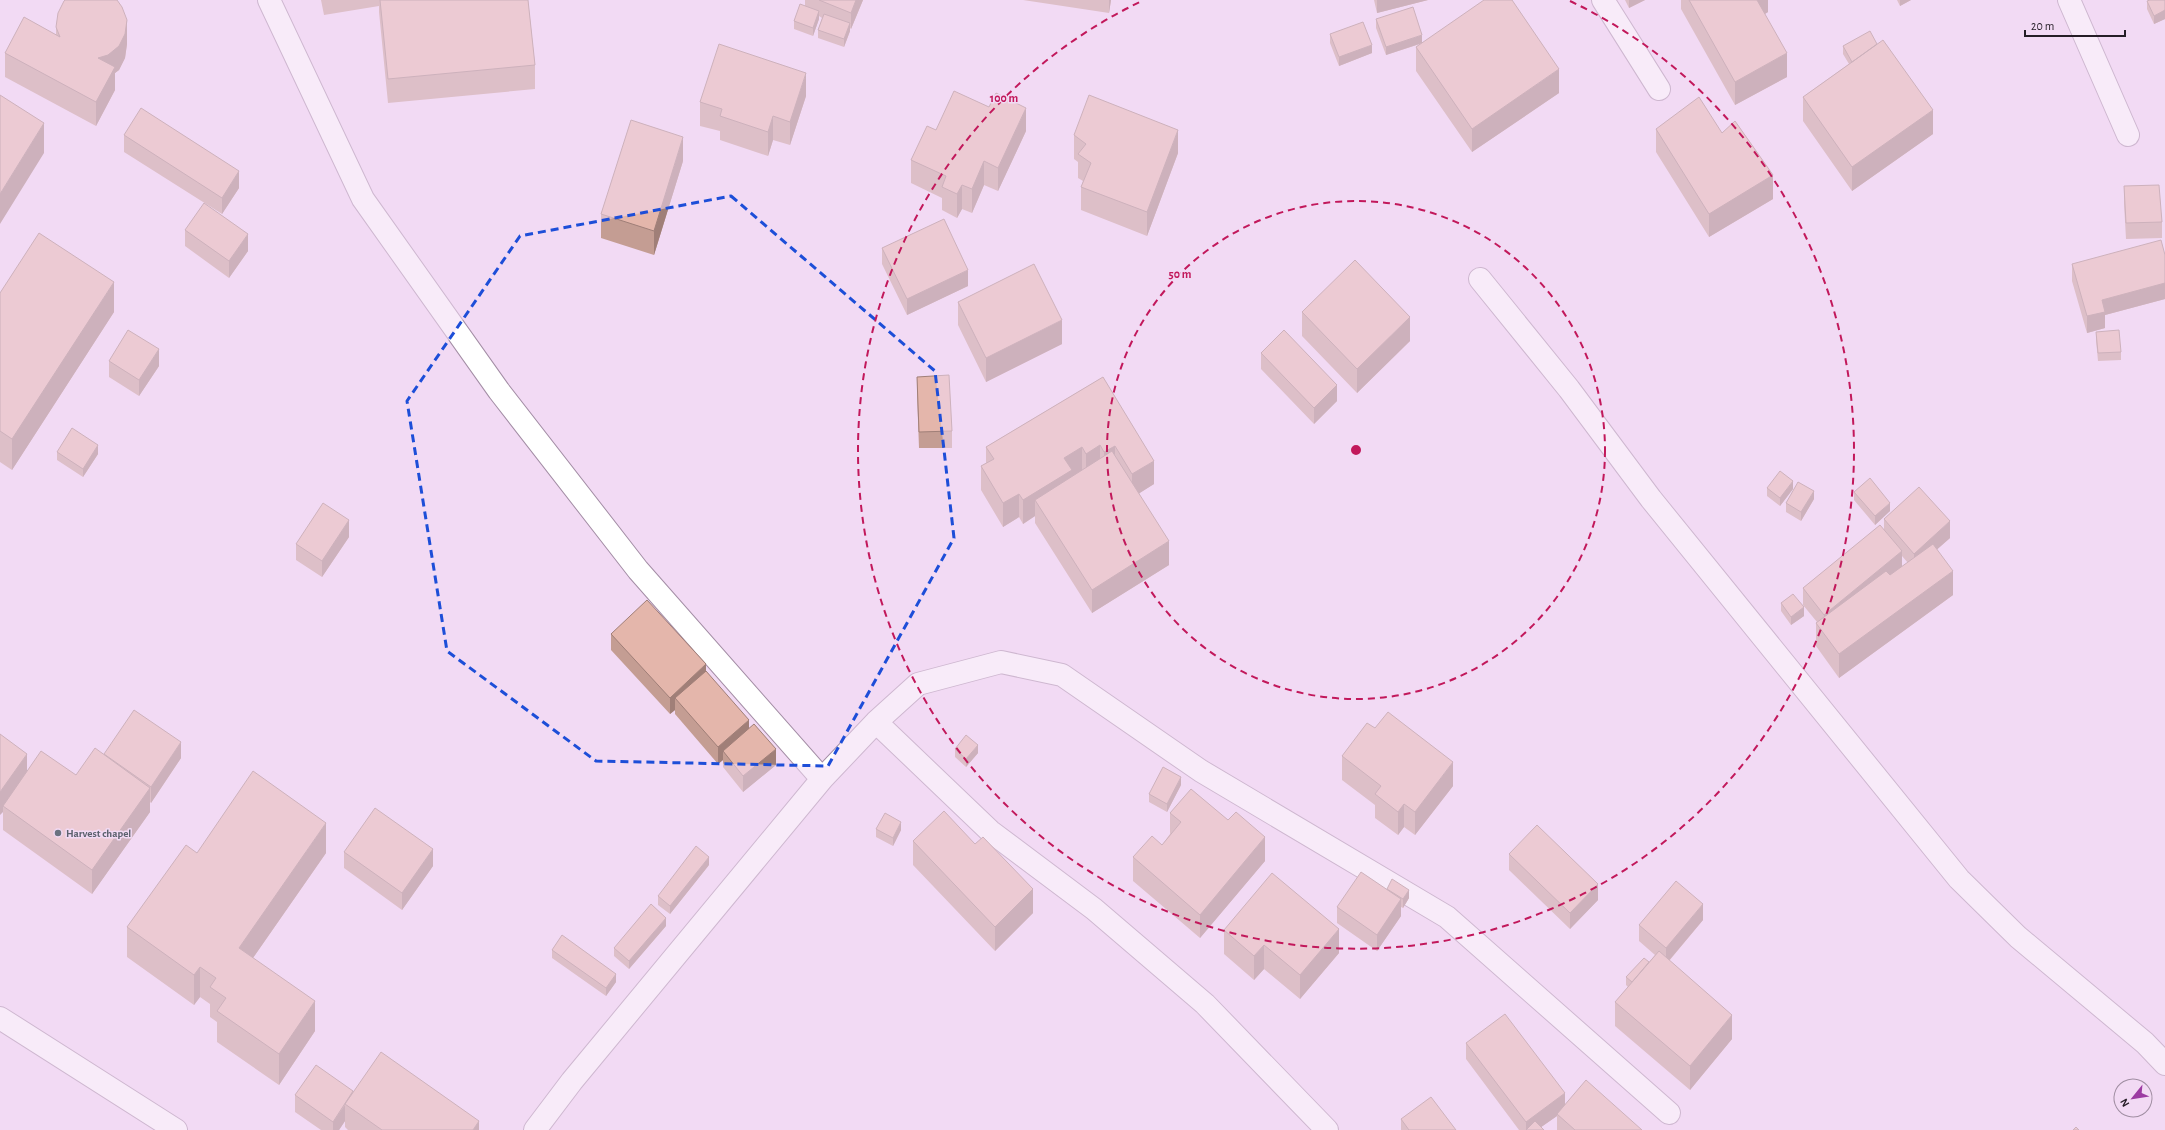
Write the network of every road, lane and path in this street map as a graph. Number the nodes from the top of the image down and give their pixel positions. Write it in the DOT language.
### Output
graph roads {
  1 [pos="268,0"];
  2 [pos="1603,0"];
  3 [pos="2069,0"];
  4 [pos="1659,89"];
  5 [pos="2128,135"];
  6 [pos="1480,279"];
  7 [pos="876,722"];
  8 [pos="822,779"];
  9 [pos="0,1018"];
  10 [pos="2165,1064"];
  11 [pos="1669,1113"];
  12 [pos="176,1130"];
  13 [pos="535,1130"];
  14 [pos="1328,1130"];
  1 -- 8 [label="street"];
  2 -- 4 [label="street"];
  3 -- 5 [label="street"];
  6 -- 10 [label="street"];
  7 -- 8 [label="street"];
  7 -- 11 [label="street"];
  7 -- 14 [label="street"];
  8 -- 13 [label="street"];
  9 -- 12 [label="street"];
}
